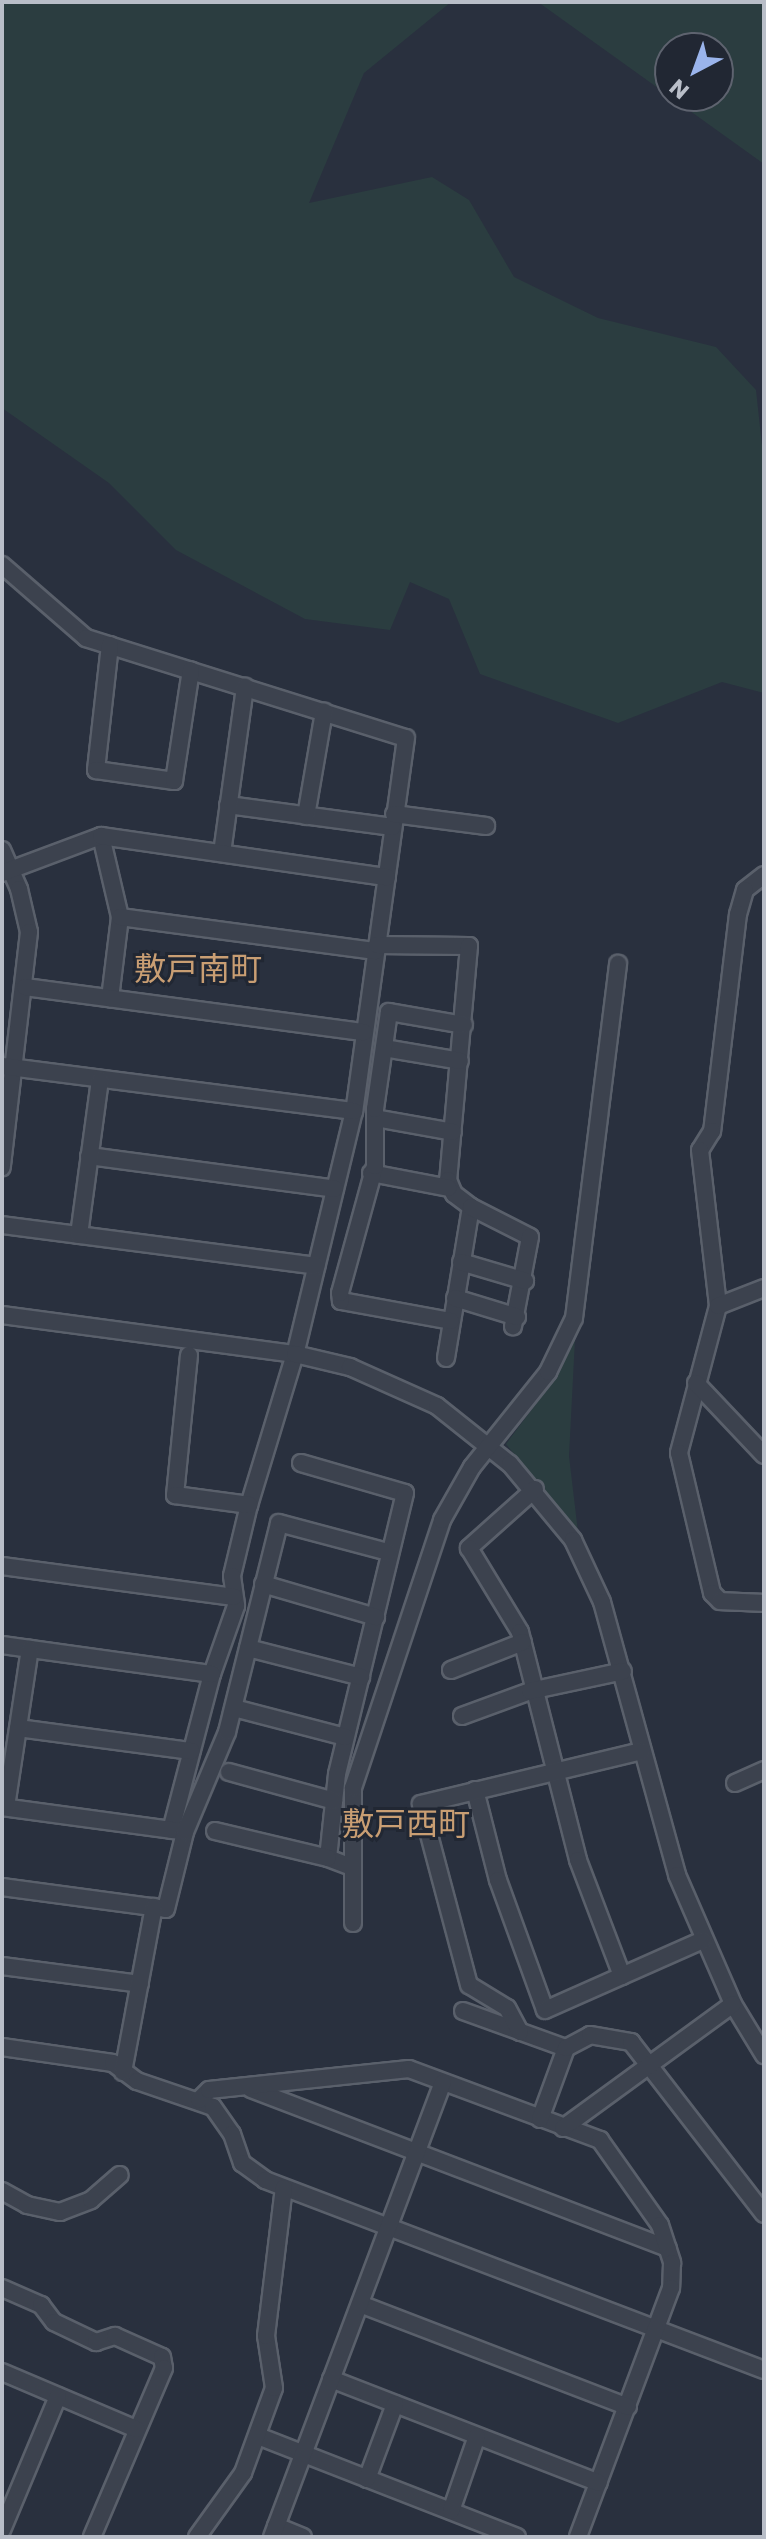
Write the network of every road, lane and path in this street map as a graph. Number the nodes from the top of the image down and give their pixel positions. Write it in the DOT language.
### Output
graph roads {
  1 [pos="3,569"];
  2 [pos="110,645"];
  3 [pos="191,670"];
  4 [pos="245,687"];
  5 [pos="324,712"];
  6 [pos="228,805"];
  7 [pos="306,816"];
  8 [pos="393,821"];
  9 [pos="486,826"];
  10 [pos="101,836"];
  11 [pos="2,850"];
  12 [pos="222,853"];
  13 [pos="7,871"];
  14 [pos="764,875"];
  15 [pos="387,877"];
  16 [pos="120,917"];
  17 [pos="377,948"];
  18 [pos="618,964"];
  19 [pos="25,987"];
  20 [pos="110,998"];
  21 [pos="464,1025"];
  22 [pos="364,1032"];
  23 [pos="384,1048"];
  24 [pos="460,1061"];
  25 [pos="8,1067"];
  26 [pos="100,1079"];
  27 [pos="354,1111"];
  28 [pos="375,1118"];
  29 [pos="453,1132"];
  30 [pos="89,1156"];
  31 [pos="2,1167"];
  32 [pos="371,1173"];
  33 [pos="449,1188"];
  34 [pos="335,1189"];
  35 [pos="471,1207"];
  36 [pos="2,1225"];
  37 [pos="79,1235"];
  38 [pos="461,1262"];
  39 [pos="316,1266"];
  40 [pos="525,1281"];
  41 [pos="764,1288"];
  42 [pos="455,1298"];
  43 [pos="718,1306"];
  44 [pos="2,1315"];
  45 [pos="451,1321"];
  46 [pos="295,1354"];
  47 [pos="189,1355"];
  48 [pos="446,1358"];
  49 [pos="696,1383"];
  50 [pos="489,1444"];
  51 [pos="764,1455"];
  52 [pos="301,1463"];
  53 [pos="535,1489"];
  54 [pos="249,1505"];
  55 [pos="388,1552"];
  56 [pos="2,1566"];
  57 [pos="263,1584"];
  58 [pos="234,1597"];
  59 [pos="764,1603"];
  60 [pos="376,1617"];
  61 [pos="523,1642"];
  62 [pos="2,1645"];
  63 [pos="248,1648"];
  64 [pos="30,1649"];
  65 [pos="451,1670"];
  66 [pos="623,1671"];
  67 [pos="212,1674"];
  68 [pos="361,1677"];
  69 [pos="535,1692"];
  70 [pos="234,1708"];
  71 [pos="462,1716"];
  72 [pos="18,1728"];
  73 [pos="345,1737"];
  74 [pos="191,1751"];
  75 [pos="642,1751"];
  76 [pos="764,1770"];
  77 [pos="553,1771"];
  78 [pos="229,1772"];
  79 [pos="735,1783"];
  80 [pos="475,1790"];
  81 [pos="334,1801"];
  82 [pos="4,1807"];
  83 [pos="178,1831"];
  84 [pos="215,1831"];
  85 [pos="328,1858"];
  86 [pos="349,1866"];
  87 [pos="2,1887"];
  88 [pos="154,1907"];
  89 [pos="353,1923"];
  90 [pos="703,1940"];
  91 [pos="2,1966"];
  92 [pos="622,1976"];
  93 [pos="140,1984"];
  94 [pos="733,2004"];
  95 [pos="463,2011"];
  96 [pos="520,2032"];
  97 [pos="2,2047"];
  98 [pos="566,2048"];
  99 [pos="764,2055"];
  100 [pos="649,2066"];
  101 [pos="123,2072"];
  102 [pos="443,2083"];
  103 [pos="249,2089"];
  104 [pos="199,2100"];
  105 [pos="540,2119"];
  106 [pos="563,2128"];
  107 [pos="416,2154"];
  108 [pos="120,2175"];
  109 [pos="284,2188"];
  110 [pos="2,2191"];
  111 [pos="764,2214"];
  112 [pos="388,2228"];
  113 [pos="668,2248"];
  114 [pos="2,2288"];
  115 [pos="360,2304"];
  116 [pos="658,2329"];
  117 [pos="762,2364"];
  118 [pos="2,2372"];
  119 [pos="331,2379"];
  120 [pos="58,2396"];
  121 [pos="395,2404"];
  122 [pos="628,2407"];
  123 [pos="136,2429"];
  124 [pos="258,2436"];
  125 [pos="477,2436"];
  126 [pos="303,2454"];
  127 [pos="367,2479"];
  128 [pos="599,2483"];
  129 [pos="451,2511"];
  130 [pos="2,2530"];
  131 [pos="274,2532"];
  132 [pos="92,2537"];
  133 [pos="197,2537"];
  134 [pos="303,2537"];
  135 [pos="517,2537"];
  136 [pos="578,2537"];
  1 -- 2 [label="street"];
  2 -- 3 [label="street"];
  2 -- 3 [label="street"];
  3 -- 4 [label="street"];
  4 -- 5 [label="street"];
  4 -- 6 [label="street"];
  5 -- 7 [label="street"];
  5 -- 8 [label="street"];
  6 -- 7 [label="street"];
  6 -- 12 [label="street"];
  7 -- 8 [label="street"];
  8 -- 9 [label="street"];
  8 -- 15 [label="street"];
  10 -- 12 [label="street"];
  10 -- 13 [label="street"];
  10 -- 16 [label="street"];
  11 -- 13 [label="street"];
  12 -- 15 [label="street"];
  13 -- 19 [label="street"];
  14 -- 43 [label="street"];
  15 -- 17 [label="street"];
  16 -- 17 [label="street"];
  16 -- 20 [label="street"];
  17 -- 21 [label="street"];
  17 -- 22 [label="street"];
  18 -- 50 [label="street"];
  19 -- 20 [label="street"];
  19 -- 25 [label="street"];
  20 -- 22 [label="street"];
  21 -- 23 [label="street"];
  21 -- 24 [label="street"];
  22 -- 27 [label="street"];
  23 -- 24 [label="street"];
  23 -- 28 [label="street"];
  24 -- 29 [label="street"];
  25 -- 26 [label="street"];
  25 -- 31 [label="street"];
  26 -- 27 [label="street"];
  26 -- 30 [label="street"];
  27 -- 34 [label="street"];
  28 -- 29 [label="street"];
  28 -- 32 [label="street"];
  29 -- 33 [label="street"];
  30 -- 34 [label="street"];
  30 -- 37 [label="street"];
  32 -- 33 [label="street"];
  32 -- 45 [label="street"];
  33 -- 35 [label="street"];
  34 -- 39 [label="street"];
  35 -- 38 [label="street"];
  35 -- 40 [label="street"];
  36 -- 37 [label="street"];
  37 -- 39 [label="street"];
  38 -- 40 [label="street"];
  38 -- 42 [label="street"];
  39 -- 46 [label="street"];
  40 -- 42 [label="street"];
  41 -- 43 [label="street"];
  42 -- 45 [label="street"];
  43 -- 49 [label="street"];
  44 -- 46 [label="street"];
  45 -- 48 [label="street"];
  46 -- 50 [label="street"];
  46 -- 54 [label="street"];
  47 -- 54 [label="street"];
  49 -- 51 [label="street"];
  49 -- 59 [label="street"];
  50 -- 53 [label="street"];
  50 -- 86 [label="street"];
  52 -- 55 [label="street"];
  53 -- 61 [label="street"];
  53 -- 66 [label="street"];
  54 -- 58 [label="street"];
  55 -- 57 [label="street"];
  55 -- 60 [label="street"];
  56 -- 58 [label="street"];
  57 -- 60 [label="street"];
  57 -- 63 [label="street"];
  58 -- 67 [label="street"];
  60 -- 68 [label="street"];
  61 -- 65 [label="street"];
  61 -- 69 [label="street"];
  62 -- 64 [label="street"];
  63 -- 68 [label="street"];
  63 -- 70 [label="street"];
  64 -- 67 [label="street"];
  64 -- 72 [label="street"];
  66 -- 69 [label="street"];
  66 -- 75 [label="street"];
  67 -- 74 [label="street"];
  68 -- 73 [label="street"];
  69 -- 71 [label="street"];
  69 -- 77 [label="street"];
  70 -- 73 [label="street"];
  70 -- 83 [label="street"];
  72 -- 74 [label="street"];
  72 -- 82 [label="street"];
  73 -- 81 [label="street"];
  74 -- 83 [label="street"];
  75 -- 77 [label="street"];
  75 -- 90 [label="street"];
  76 -- 79 [label="street"];
  77 -- 80 [label="street"];
  77 -- 92 [label="street"];
  78 -- 81 [label="street"];
  80 -- 92 [label="street"];
  80 -- 96 [label="street"];
  81 -- 85 [label="street"];
  82 -- 83 [label="street"];
  83 -- 88 [label="street"];
  84 -- 85 [label="street"];
  85 -- 86 [label="street"];
  86 -- 89 [label="street"];
  87 -- 88 [label="street"];
  88 -- 93 [label="street"];
  90 -- 92 [label="street"];
  90 -- 94 [label="street"];
  91 -- 93 [label="street"];
  93 -- 101 [label="street"];
  94 -- 99 [label="street"];
  94 -- 100 [label="street"];
  95 -- 96 [label="street"];
  96 -- 98 [label="street"];
  97 -- 101 [label="street"];
  98 -- 100 [label="street"];
  98 -- 105 [label="street"];
  100 -- 106 [label="street"];
  100 -- 111 [label="street"];
  101 -- 104 [label="street"];
  102 -- 103 [label="street"];
  102 -- 105 [label="street"];
  102 -- 107 [label="street"];
  103 -- 104 [label="street"];
  103 -- 107 [label="street"];
  104 -- 109 [label="street"];
  105 -- 106 [label="street"];
  106 -- 113 [label="street"];
  107 -- 112 [label="street"];
  107 -- 113 [label="street"];
  108 -- 110 [label="street"];
  109 -- 112 [label="street"];
  109 -- 124 [label="street"];
  112 -- 115 [label="street"];
  112 -- 116 [label="street"];
  113 -- 116 [label="street"];
  114 -- 123 [label="street"];
  115 -- 119 [label="street"];
  115 -- 122 [label="street"];
  116 -- 117 [label="street"];
  116 -- 122 [label="street"];
  118 -- 120 [label="street"];
  119 -- 121 [label="street"];
  119 -- 126 [label="street"];
  120 -- 123 [label="street"];
  120 -- 130 [label="street"];
  121 -- 125 [label="street"];
  121 -- 127 [label="street"];
  122 -- 128 [label="street"];
  123 -- 132 [label="street"];
  124 -- 126 [label="street"];
  124 -- 133 [label="street"];
  125 -- 128 [label="street"];
  125 -- 129 [label="street"];
  126 -- 127 [label="street"];
  126 -- 131 [label="street"];
  127 -- 129 [label="street"];
  128 -- 136 [label="street"];
  129 -- 135 [label="street"];
  131 -- 134 [label="street"];
}
